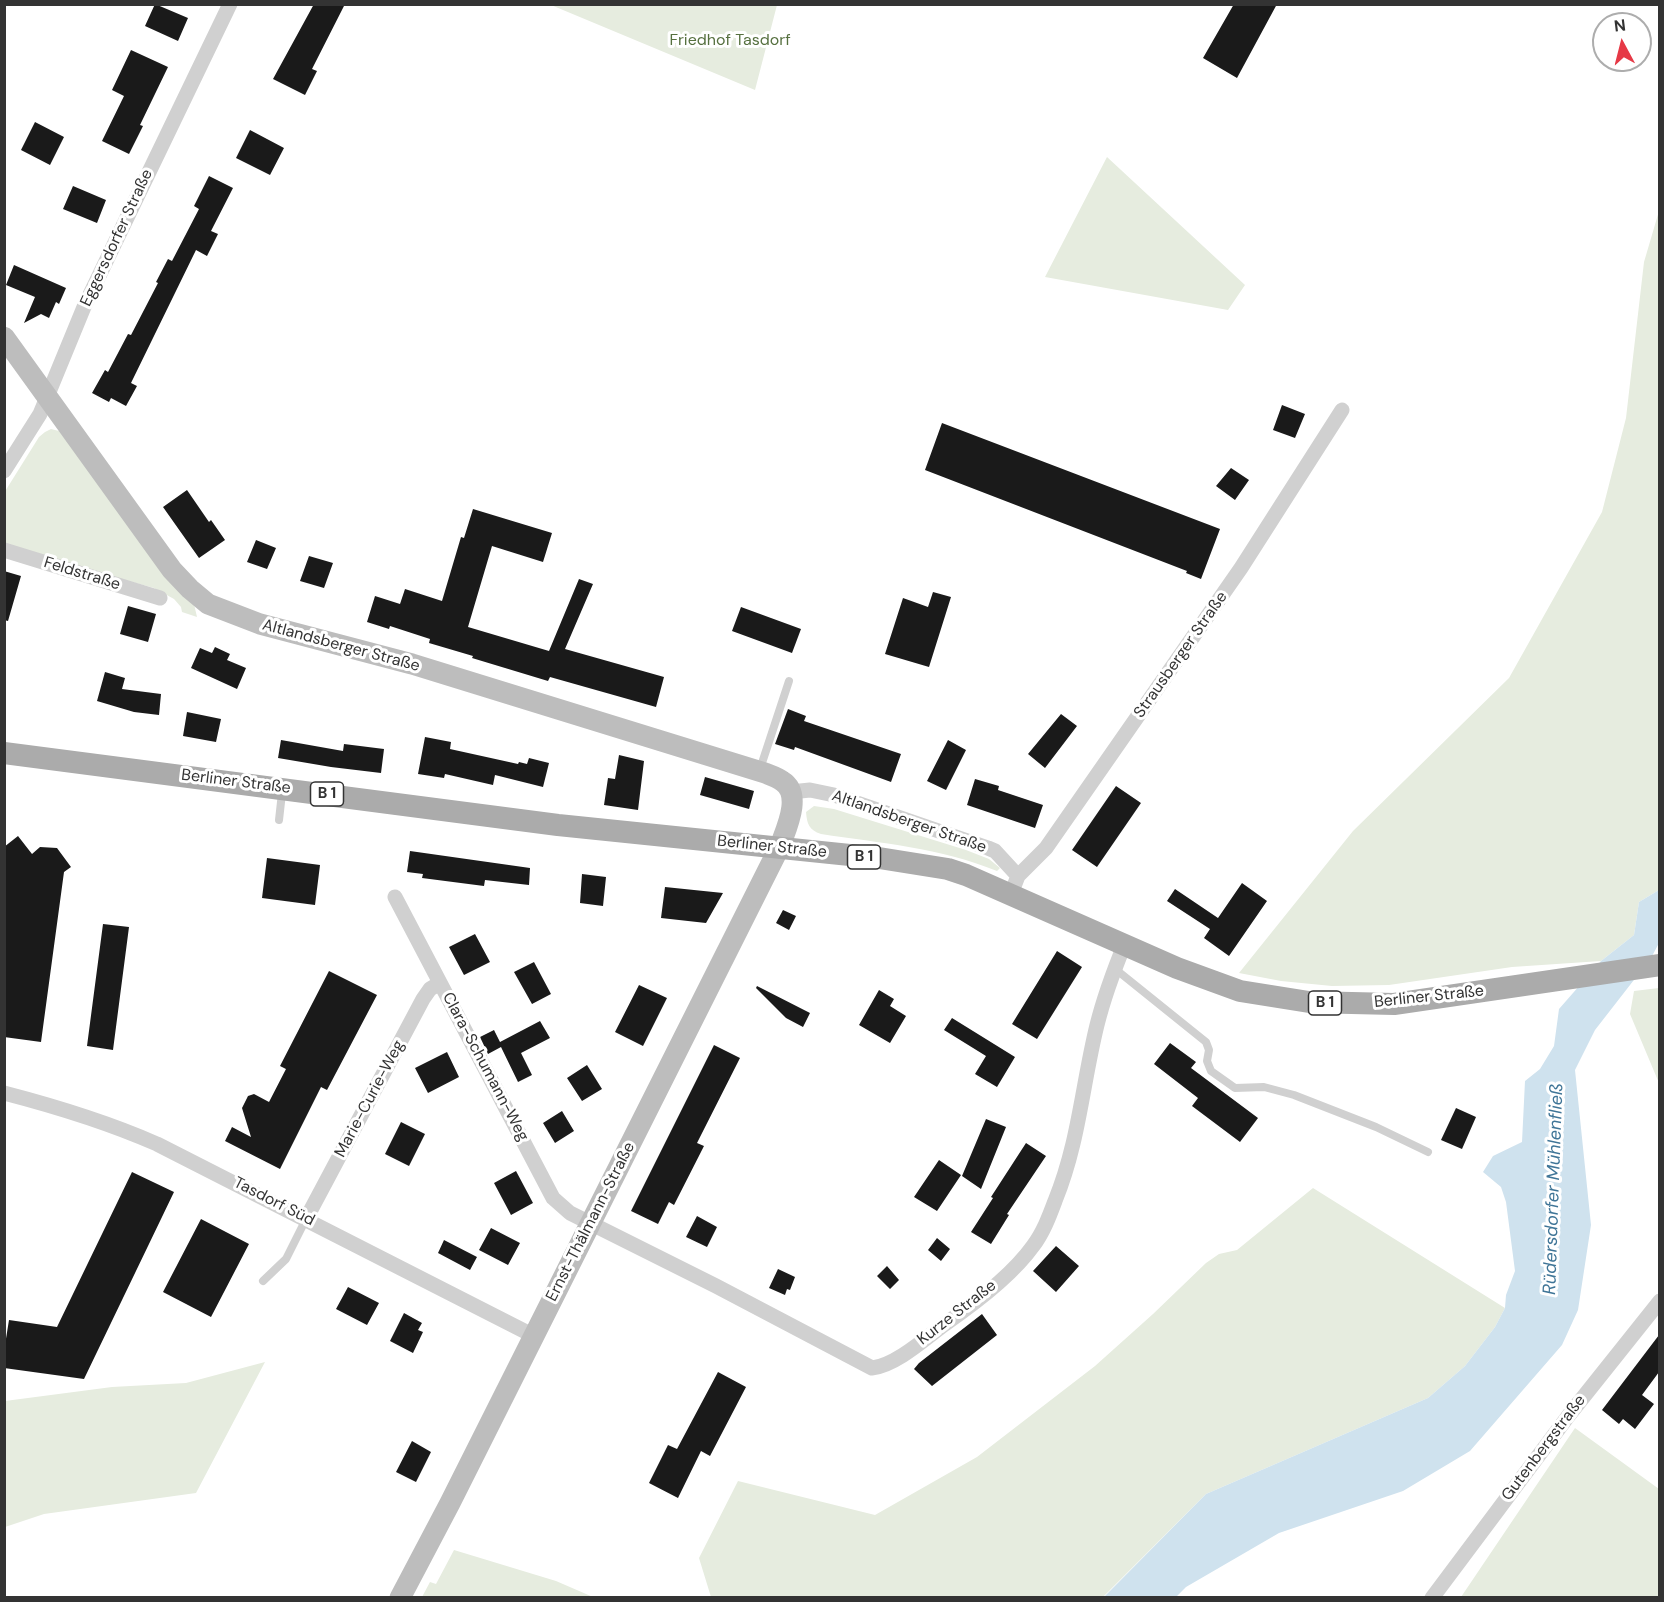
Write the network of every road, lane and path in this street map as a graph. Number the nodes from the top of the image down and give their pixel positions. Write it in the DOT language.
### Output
graph roads {
  1 [pos="230,4"];
  2 [pos="4,337"];
  3 [pos="48,395"];
  4 [pos="1342,410"];
  5 [pos="4,471"];
  6 [pos="4,550"];
  7 [pos="160,598"];
  8 [pos="789,681"];
  9 [pos="4,753"];
  10 [pos="759,771"];
  11 [pos="283,788"];
  12 [pos="791,792"];
  13 [pos="279,820"];
  14 [pos="780,846"];
  15 [pos="1014,885"];
  16 [pos="395,897"];
  17 [pos="1125,943"];
  18 [pos="1659,965"];
  19 [pos="1114,968"];
  20 [pos="440,983"];
  21 [pos="4,1093"];
  22 [pos="1428,1152"];
  23 [pos="306,1219"];
  24 [pos="590,1224"];
  25 [pos="263,1281"];
  26 [pos="1659,1301"];
  27 [pos="534,1336"];
  28 [pos="400,1598"];
  29 [pos="1432,1598"];
  1 -- 3 [label="street, Eggersdorfer Straße"];
  2 -- 3 [label="main road, Altlandsberger Straße"];
  3 -- 5 [label="street, Eggersdorfer Straße"];
  3 -- 10 [label="main road, Altlandsberger Straße"];
  4 -- 15 [label="street, Strausberger Straße"];
  6 -- 7 [label="street, Feldstraße"];
  8 -- 10 [label="lane"];
  9 -- 11 [label="main road, Berliner Straße / B 1"];
  10 -- 12 [label="main road, Altlandsberger Straße"];
  11 -- 13 [label="lane"];
  11 -- 14 [label="main road, Berliner Straße / B 1"];
  12 -- 14 [label="main road"];
  12 -- 15 [label="street, Altlandsberger Straße"];
  14 -- 15 [label="main road, Berliner Straße / B 1"];
  14 -- 24 [label="main road, Ernst-Thälmann-Straße"];
  15 -- 17 [label="main road, Berliner Straße / B 1"];
  16 -- 20 [label="street, Clara-Schumann-Weg"];
  17 -- 18 [label="main road, Berliner Straße / B 1"];
  17 -- 19 [label="street, Kurze Straße"];
  19 -- 22 [label="lane"];
  19 -- 24 [label="street, Kurze Straße"];
  20 -- 23 [label="street, Marie-Curie-Weg"];
  20 -- 24 [label="street, Clara-Schumann-Weg"];
  21 -- 23 [label="street, Tasdorf Süd"];
  23 -- 25 [label="lane"];
  23 -- 27 [label="street, Tasdorf Süd"];
  24 -- 27 [label="main road, Ernst-Thälmann-Straße"];
  26 -- 29 [label="street, Gutenbergstraße"];
  27 -- 28 [label="main road, Ernst-Thälmann-Straße"];
}
